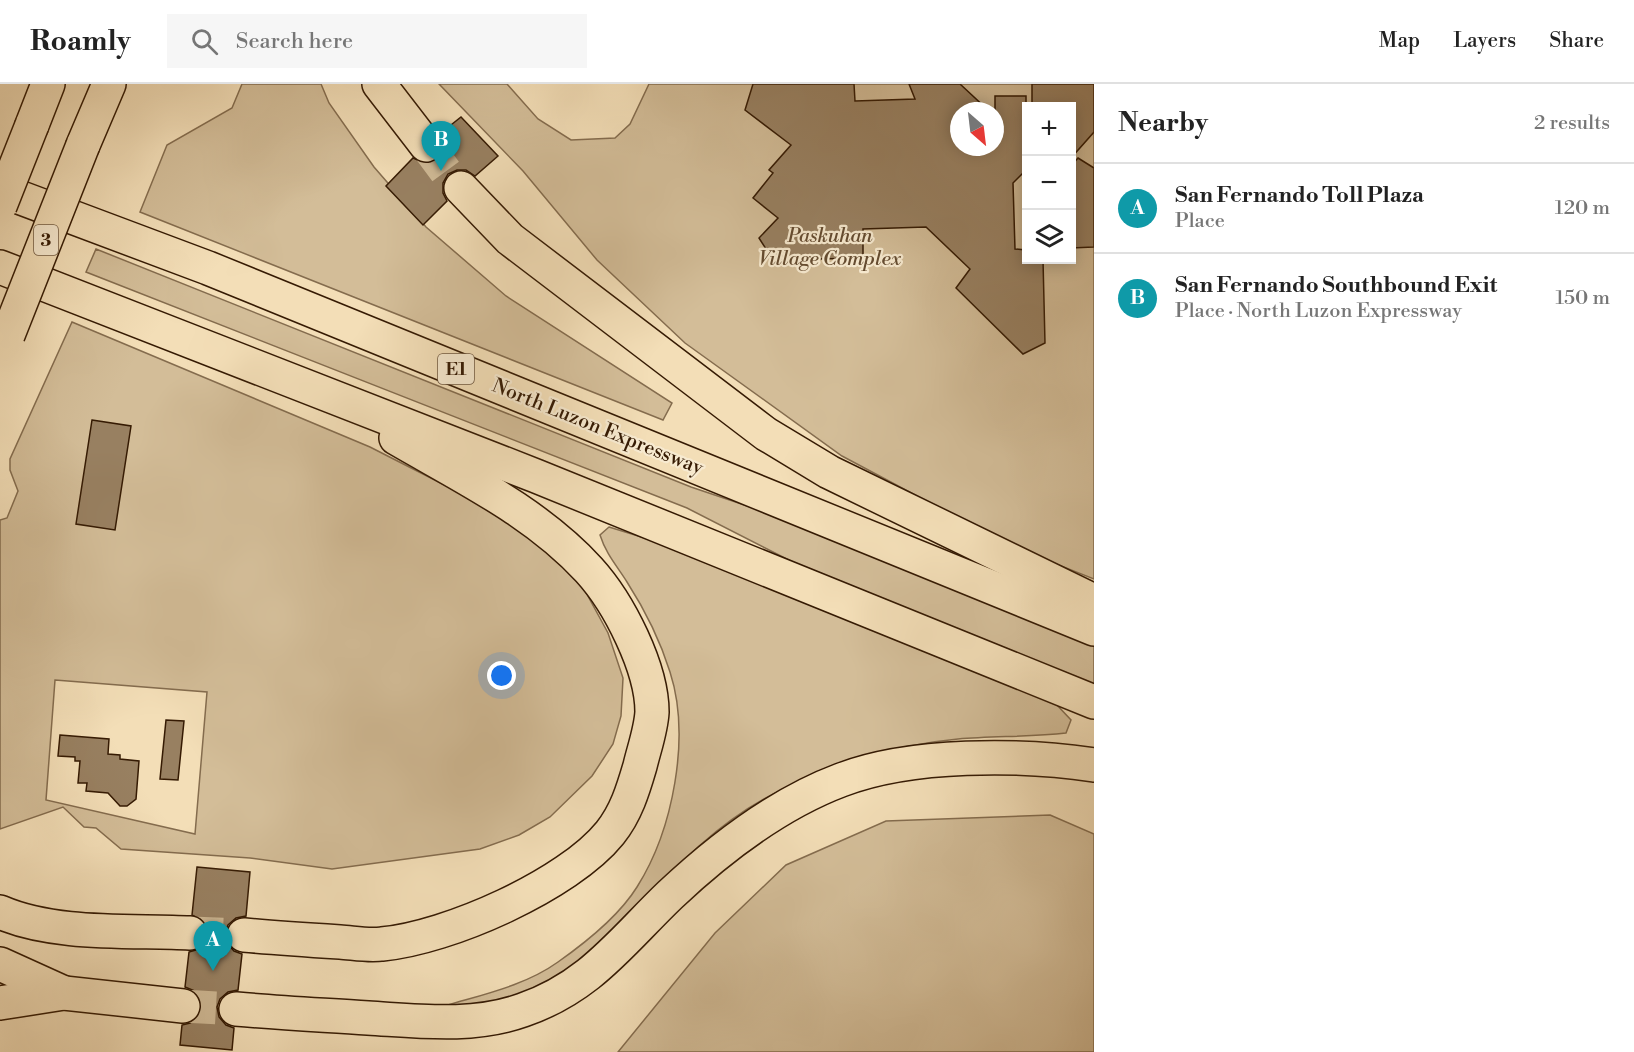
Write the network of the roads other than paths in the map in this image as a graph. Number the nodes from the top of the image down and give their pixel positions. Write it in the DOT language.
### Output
graph roads {
  1 [pos="48,84"];
  2 [pos="109,84"];
  3 [pos="379,84"];
  4 [pos="426,145"];
  5 [pos="461,188"];
  6 [pos="0,190"];
  7 [pos="0,206"];
  8 [pos="0,267"];
  9 [pos="4,345"];
  10 [pos="275,373"];
  11 [pos="1094,602"];
  12 [pos="1094,629"];
  13 [pos="1094,702"];
  14 [pos="1094,765"];
  15 [pos="1,912"];
  16 [pos="190,933"];
  17 [pos="244,935"];
  18 [pos="0,964"];
  19 [pos="64,993"];
  20 [pos="0,1003"];
  21 [pos="183,1006"];
  22 [pos="236,1009"];
  1 -- 7 [label="highway, bridge"];
  2 -- 9 [label="highway, 3, bridge"];
  3 -- 4 [label="highway"];
  5 -- 11 [label="highway"];
  6 -- 12 [label="highway, North Luzon Expressway / E1"];
  8 -- 10 [label="highway"];
  10 -- 13 [label="highway"];
  10 -- 17 [label="highway"];
  14 -- 22 [label="highway"];
  15 -- 16 [label="highway"];
  18 -- 19 [label="highway"];
  19 -- 20 [label="highway"];
  19 -- 21 [label="highway"];
}
